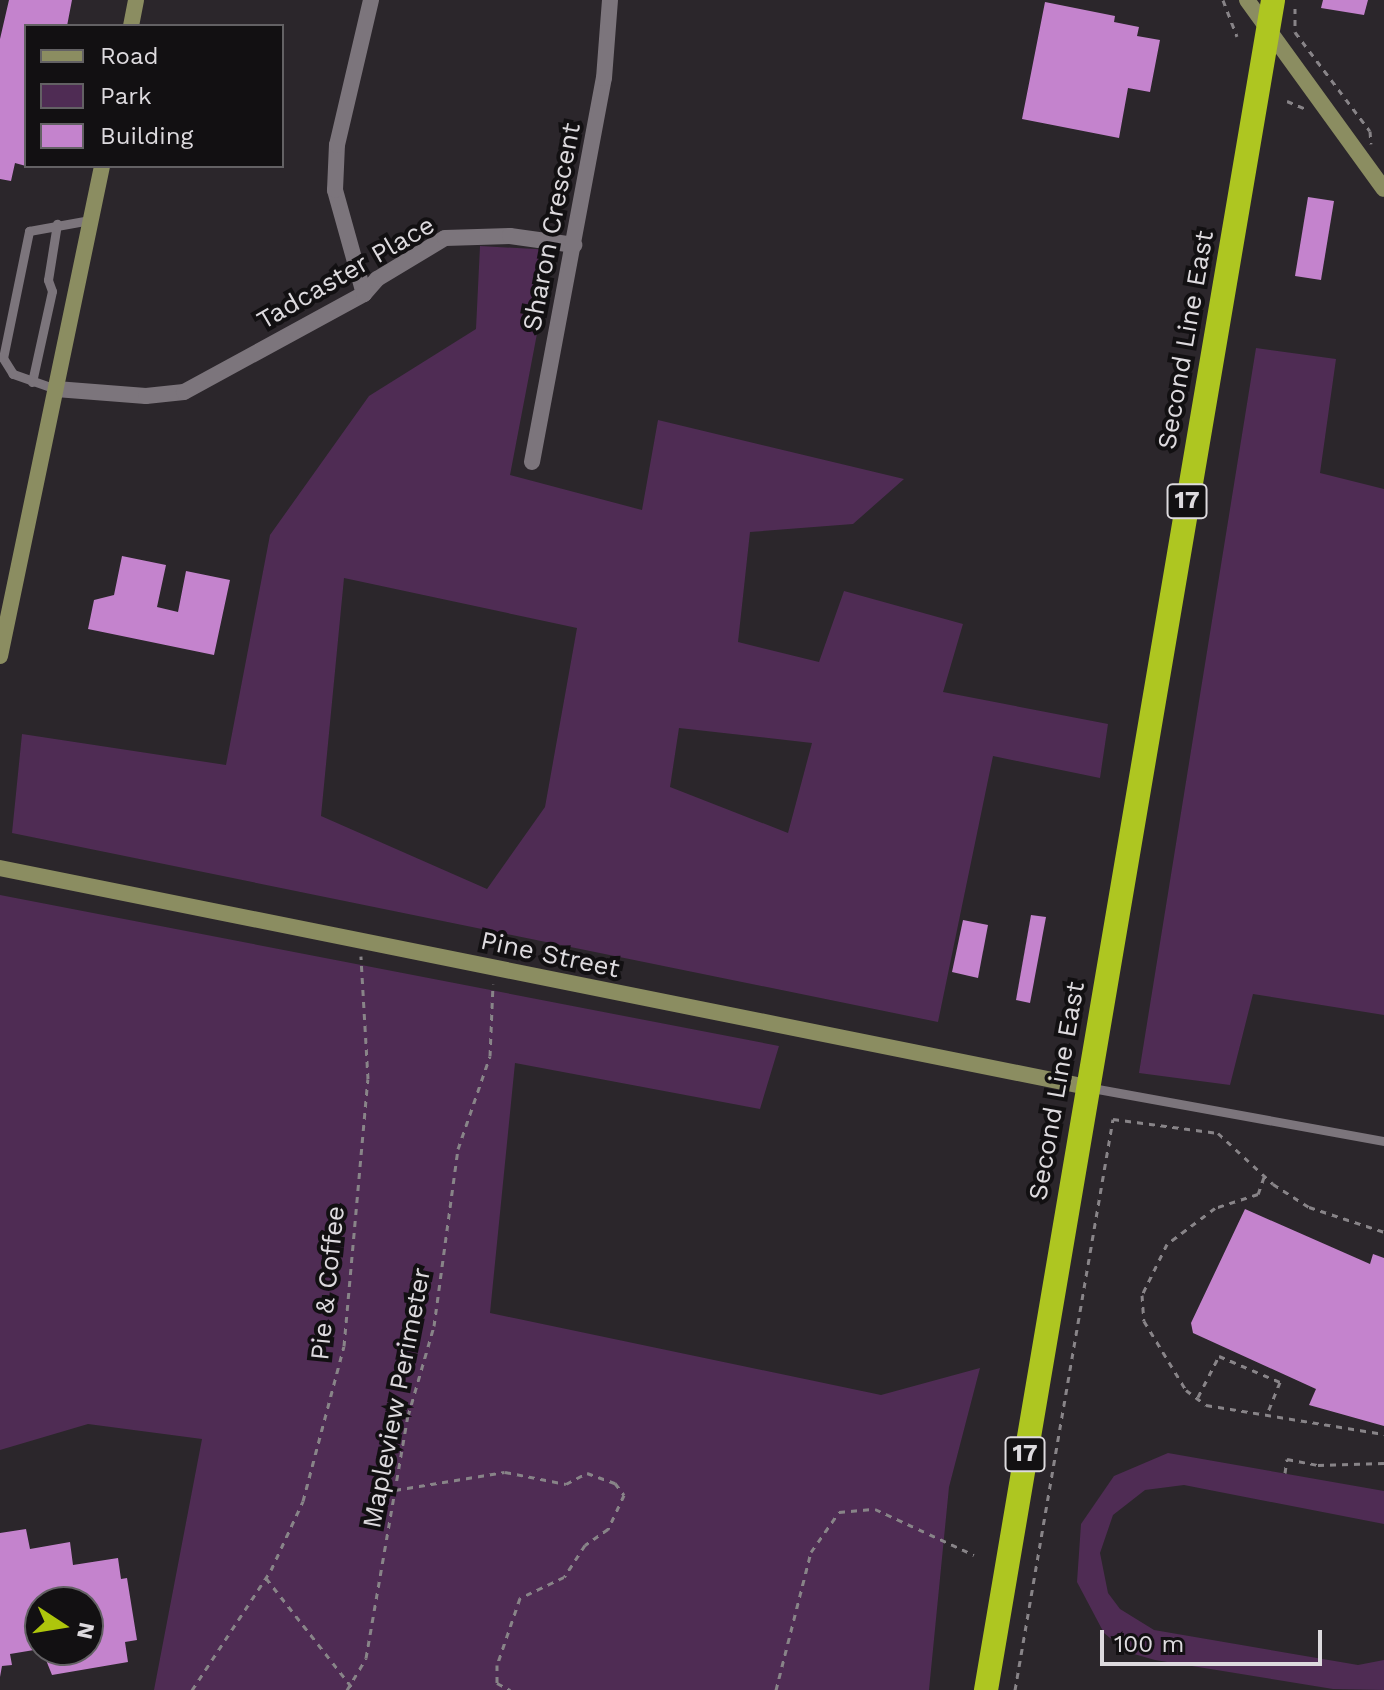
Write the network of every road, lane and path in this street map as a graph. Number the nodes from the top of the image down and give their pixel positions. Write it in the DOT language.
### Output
graph roads {
  1 [pos="136,0"];
  2 [pos="371,0"];
  3 [pos="610,0"];
  4 [pos="1223,0"];
  5 [pos="1247,0"];
  6 [pos="1284,4"];
  7 [pos="131,24"];
  8 [pos="1268,29"];
  9 [pos="1237,36"];
  10 [pos="1372,151"];
  11 [pos="102,168"];
  12 [pos="1384,189"];
  13 [pos="90,220"];
  14 [pos="57,224"];
  15 [pos="574,245"];
  16 [pos="364,294"];
  17 [pos="32,382"];
  18 [pos="56,389"];
  19 [pos="532,462"];
  20 [pos="0,656"];
  21 [pos="0,868"];
  22 [pos="364,942"];
  23 [pos="493,968"];
  24 [pos="1088,1088"];
  25 [pos="1384,1141"];
  26 [pos="1264,1177"];
  27 [pos="1384,1232"];
  28 [pos="1197,1398"];
  29 [pos="1267,1415"];
  30 [pos="1384,1434"];
  31 [pos="1384,1463"];
  32 [pos="1285,1473"];
  33 [pos="395,1490"];
  34 [pos="974,1555"];
  35 [pos="266,1578"];
  36 [pos="349,1684"];
  37 [pos="192,1690"];
  38 [pos="347,1690"];
  39 [pos="354,1690"];
  40 [pos="510,1690"];
  41 [pos="776,1690"];
  42 [pos="986,1690"];
  43 [pos="1015,1690"];
  1 -- 7 [label="street"];
  2 -- 16 [label="street"];
  3 -- 15 [label="street, Sharon Crescent"];
  4 -- 9 [label="path"];
  5 -- 8 [label="street"];
  6 -- 8 [label="highway, Second Line East / 17"];
  6 -- 10 [label="path"];
  8 -- 12 [label="street"];
  8 -- 24 [label="highway, Second Line East / 17"];
  11 -- 13 [label="street"];
  13 -- 14 [label="lane"];
  13 -- 18 [label="street"];
  14 -- 17 [label="lane"];
  14 -- 17 [label="lane"];
  15 -- 16 [label="street, Tadcaster Place"];
  15 -- 19 [label="street, Sharon Crescent"];
  16 -- 18 [label="street, Tadcaster Place"];
  17 -- 18 [label="lane"];
  18 -- 20 [label="street"];
  21 -- 22 [label="street, Pine Street"];
  22 -- 23 [label="street, Pine Street"];
  22 -- 35 [label="path, Pie & Coffee"];
  23 -- 24 [label="street, Pine Street"];
  23 -- 33 [label="path, Mapleview Perimeter"];
  24 -- 25 [label="lane"];
  24 -- 42 [label="highway, Second Line East / 17"];
  26 -- 27 [label="path"];
  26 -- 28 [label="path"];
  26 -- 43 [label="path"];
  28 -- 29 [label="path"];
  28 -- 29 [label="path"];
  29 -- 30 [label="path"];
  31 -- 32 [label="path"];
  33 -- 36 [label="path, Mapleview Perimeter"];
  33 -- 40 [label="path"];
  34 -- 41 [label="path"];
  35 -- 36 [label="path"];
  35 -- 37 [label="path, Pie & Coffee"];
  36 -- 38 [label="path, Mapleview Perimeter"];
  36 -- 39 [label="path"];
}
